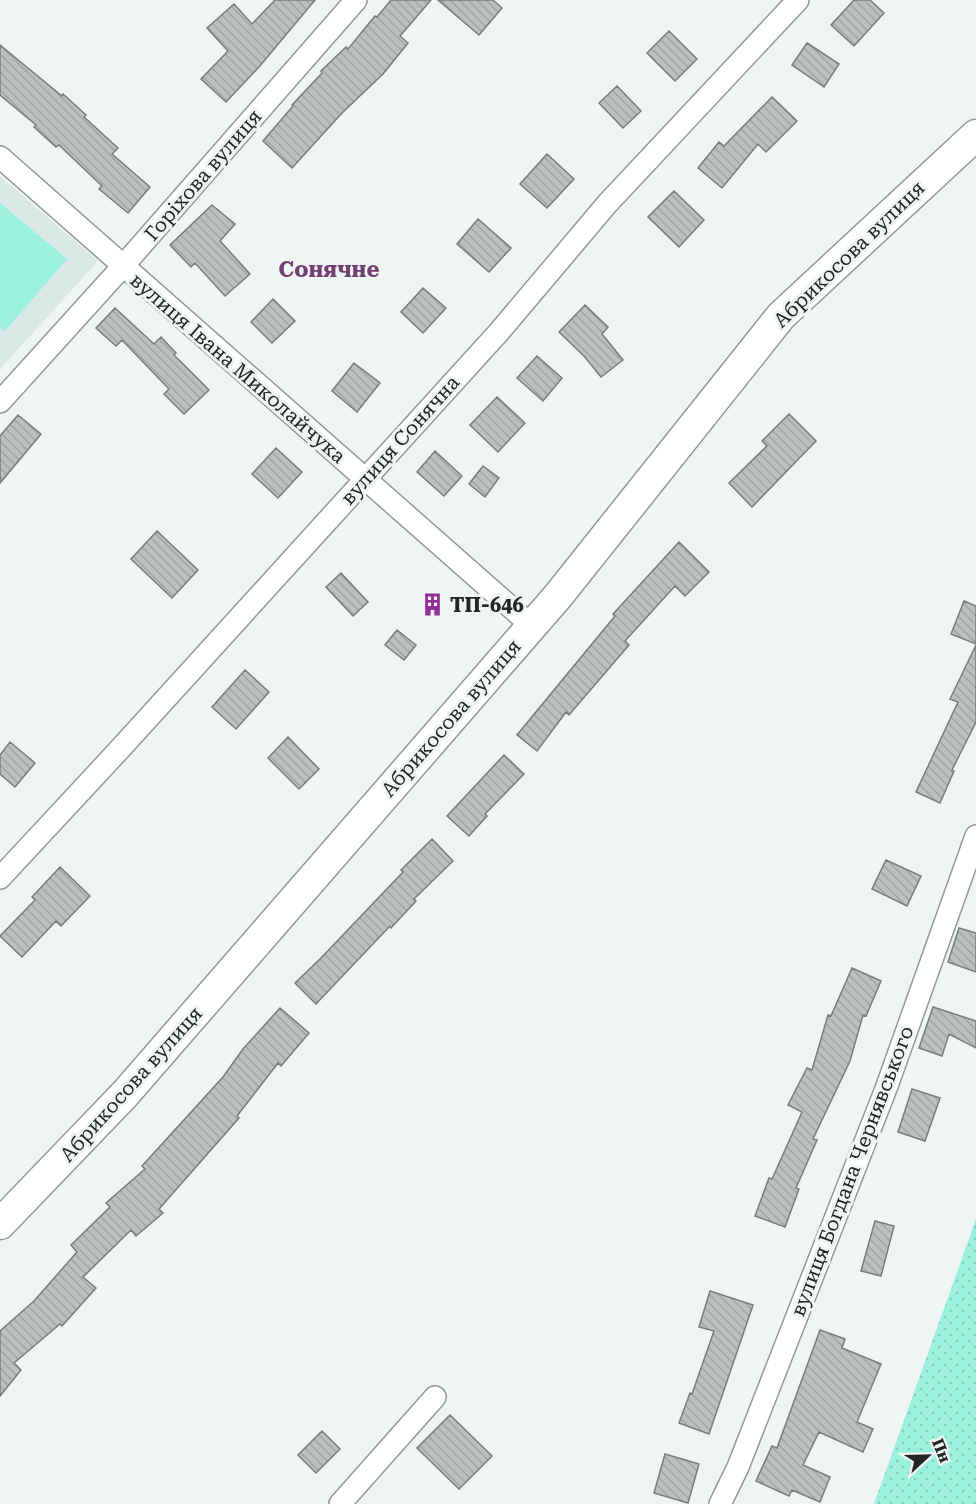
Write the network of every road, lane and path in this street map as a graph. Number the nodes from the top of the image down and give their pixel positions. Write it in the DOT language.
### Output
graph roads {
  1 [pos="356,0"];
  2 [pos="798,0"];
  3 [pos="976,135"];
  4 [pos="0,158"];
  5 [pos="123,266"];
  6 [pos="0,402"];
  7 [pos="365,479"];
  8 [pos="531,626"];
  9 [pos="976,836"];
  10 [pos="0,878"];
  11 [pos="0,1224"];
  12 [pos="435,1397"];
  13 [pos="340,1504"];
  14 [pos="720,1504"];
  1 -- 5 [label="street, Горіхова вулиця"];
  2 -- 7 [label="street, вулиця Сонячна"];
  3 -- 8 [label="street, Абрикосова вулиця"];
  4 -- 5 [label="street, вулиця Івана Миколайчука"];
  5 -- 6 [label="street, Горіхова вулиця"];
  5 -- 7 [label="street, вулиця Івана Миколайчука"];
  7 -- 8 [label="street, вулиця Івана Миколайчука"];
  7 -- 10 [label="street, вулиця Сонячна"];
  8 -- 11 [label="street, Абрикосова вулиця"];
  9 -- 14 [label="street, вулиця Богдана Чернявського"];
  12 -- 13 [label="street"];
}
